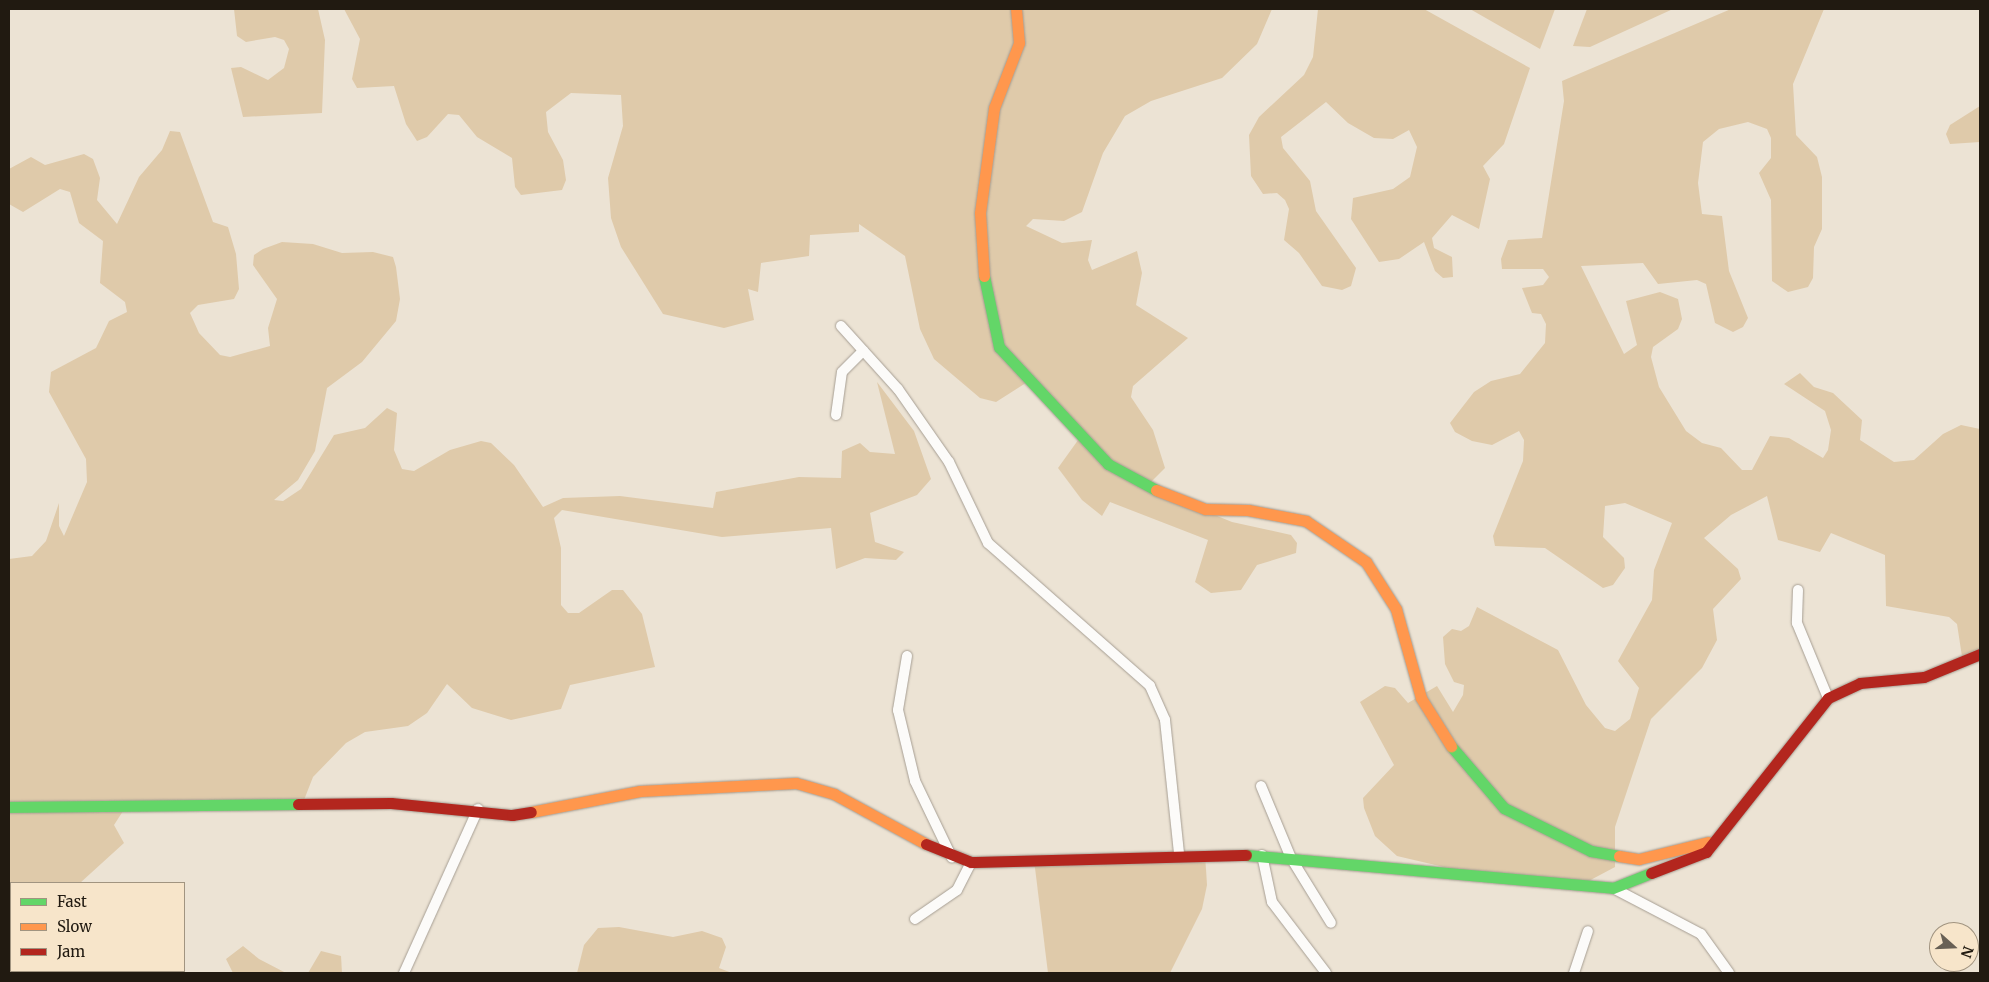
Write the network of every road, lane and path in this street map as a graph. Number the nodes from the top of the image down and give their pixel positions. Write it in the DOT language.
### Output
graph roads {
  1 [pos="1016,9"];
  2 [pos="840,326"];
  3 [pos="862,351"];
  4 [pos="836,415"];
  5 [pos="1798,590"];
  6 [pos="1980,654"];
  7 [pos="907,656"];
  8 [pos="1828,698"];
  9 [pos="1261,786"];
  10 [pos="9,807"];
  11 [pos="478,809"];
  12 [pos="1722,834"];
  13 [pos="1178,854"];
  14 [pos="1262,855"];
  15 [pos="952,858"];
  16 [pos="1291,858"];
  17 [pos="971,862"];
  18 [pos="1613,888"];
  19 [pos="915,919"];
  20 [pos="1331,922"];
  21 [pos="1588,931"];
  22 [pos="404,973"];
  23 [pos="1326,973"];
  24 [pos="1574,973"];
  25 [pos="1729,973"];
  1 -- 12 [label="street"];
  2 -- 3 [label="street"];
  3 -- 4 [label="street"];
  3 -- 13 [label="street"];
  5 -- 8 [label="street"];
  6 -- 8 [label="street"];
  7 -- 15 [label="street"];
  8 -- 12 [label="street"];
  9 -- 16 [label="street"];
  10 -- 11 [label="street"];
  11 -- 15 [label="street"];
  11 -- 22 [label="street"];
  12 -- 18 [label="street"];
  13 -- 14 [label="street"];
  13 -- 17 [label="street"];
  14 -- 16 [label="street"];
  14 -- 23 [label="street"];
  15 -- 17 [label="street"];
  16 -- 18 [label="street"];
  16 -- 20 [label="street"];
  17 -- 19 [label="street"];
  18 -- 25 [label="street"];
  21 -- 24 [label="street"];
}
